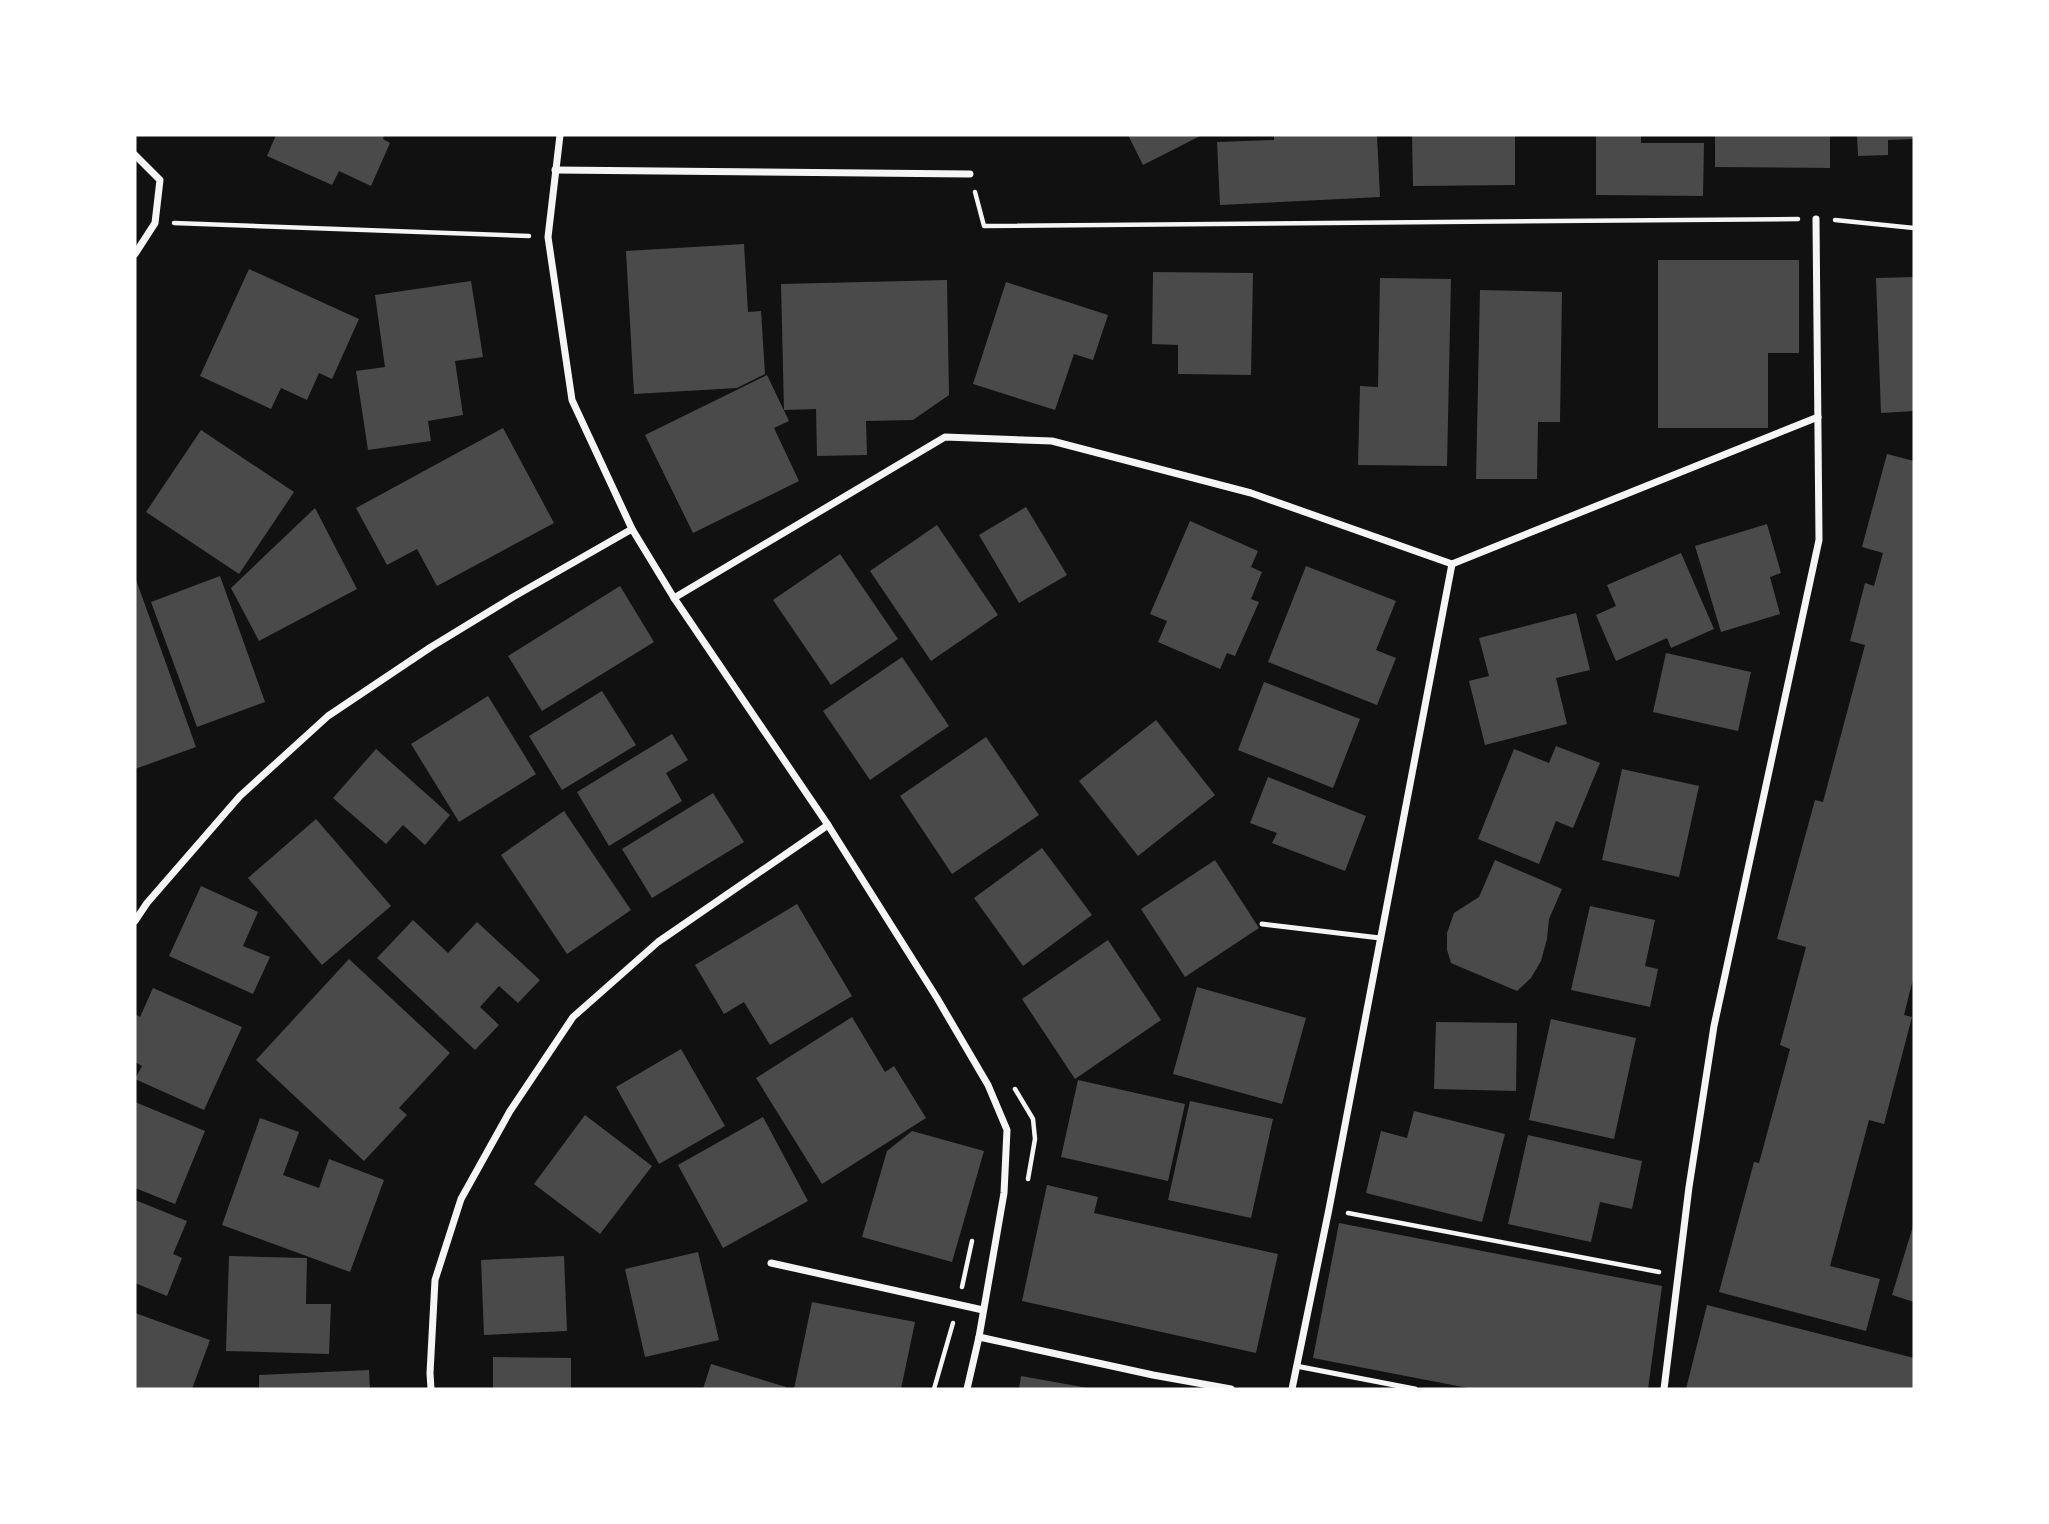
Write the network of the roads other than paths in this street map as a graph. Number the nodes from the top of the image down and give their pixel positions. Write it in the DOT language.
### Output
graph roads {
  1 [pos="560,135"];
  2 [pos="135,155"];
  3 [pos="555,170"];
  4 [pos="970,174"];
  5 [pos="1816,219"];
  6 [pos="135,254"];
  7 [pos="1818,416"];
  8 [pos="632,529"];
  9 [pos="1452,564"];
  10 [pos="674,598"];
  11 [pos="828,825"];
  12 [pos="135,922"];
  13 [pos="1262,924"];
  14 [pos="1380,939"];
  15 [pos="771,1263"];
  16 [pos="983,1310"];
  17 [pos="979,1337"];
  18 [pos="1296,1366"];
  19 [pos="431,1389"];
  20 [pos="967,1389"];
  21 [pos="1230,1389"];
  22 [pos="1292,1389"];
  23 [pos="1415,1389"];
  24 [pos="1664,1389"];
  1 -- 3 [label="street"];
  2 -- 6 [label="street"];
  3 -- 4 [label="street"];
  3 -- 8 [label="street"];
  5 -- 7 [label="street"];
  7 -- 9 [label="street"];
  7 -- 24 [label="street"];
  8 -- 10 [label="street"];
  8 -- 12 [label="street"];
  9 -- 10 [label="street"];
  9 -- 14 [label="street"];
  10 -- 11 [label="street"];
  11 -- 16 [label="street"];
  11 -- 19 [label="street"];
  13 -- 14 [label="lane"];
  14 -- 18 [label="street"];
  15 -- 16 [label="street"];
  16 -- 17 [label="street"];
  17 -- 20 [label="street"];
  17 -- 21 [label="street"];
  18 -- 22 [label="street"];
  18 -- 23 [label="lane"];
}
